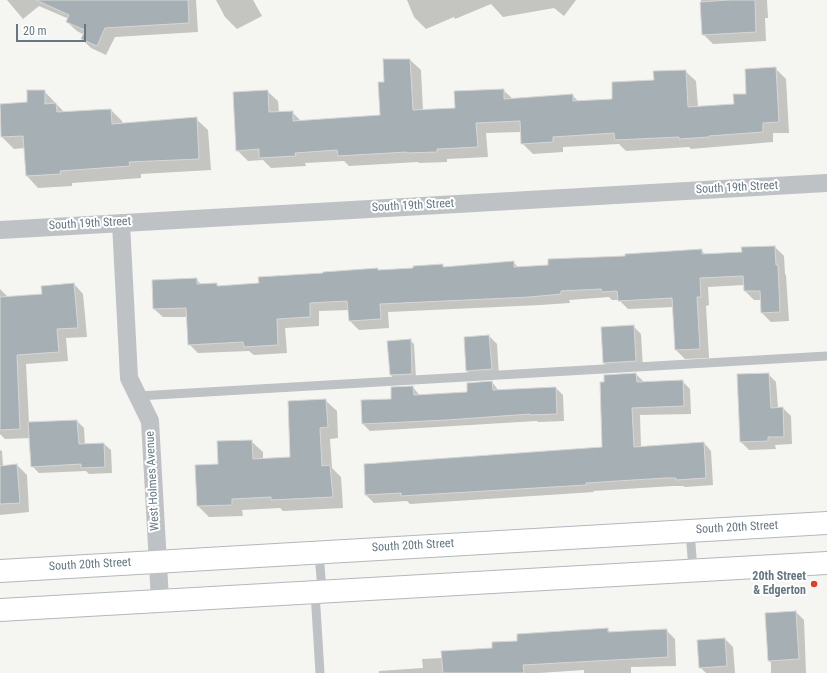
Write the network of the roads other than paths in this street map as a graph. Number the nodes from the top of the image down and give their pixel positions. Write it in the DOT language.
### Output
graph roads {
  1 [pos="827,183"];
  2 [pos="121,222"];
  3 [pos="0,230"];
  4 [pos="827,356"];
  5 [pos="138,396"];
  6 [pos="827,523"];
  7 [pos="690,531"];
  8 [pos="319,552"];
  9 [pos="158,561"];
  10 [pos="827,563"];
  11 [pos="0,570"];
  12 [pos="692,570"];
  13 [pos="319,592"];
  14 [pos="160,600"];
  15 [pos="0,610"];
  16 [pos="320,673"];
  1 -- 2 [label="street, South 19th Street"];
  2 -- 3 [label="street, South 19th Street"];
  2 -- 5 [label="street, West Holmes Avenue"];
  4 -- 5 [label="lane"];
  5 -- 9 [label="street, West Holmes Avenue"];
  6 -- 7 [label="street, South 20th Street"];
  7 -- 8 [label="street, South 20th Street"];
  7 -- 12 [label="lane"];
  8 -- 9 [label="street, South 20th Street"];
  8 -- 13 [label="lane"];
  9 -- 11 [label="street, South 20th Street"];
  9 -- 14 [label="street, West Holmes Avenue"];
  10 -- 12 [label="street"];
  12 -- 13 [label="street"];
  13 -- 14 [label="street"];
  13 -- 16 [label="lane"];
  14 -- 15 [label="street"];
}
